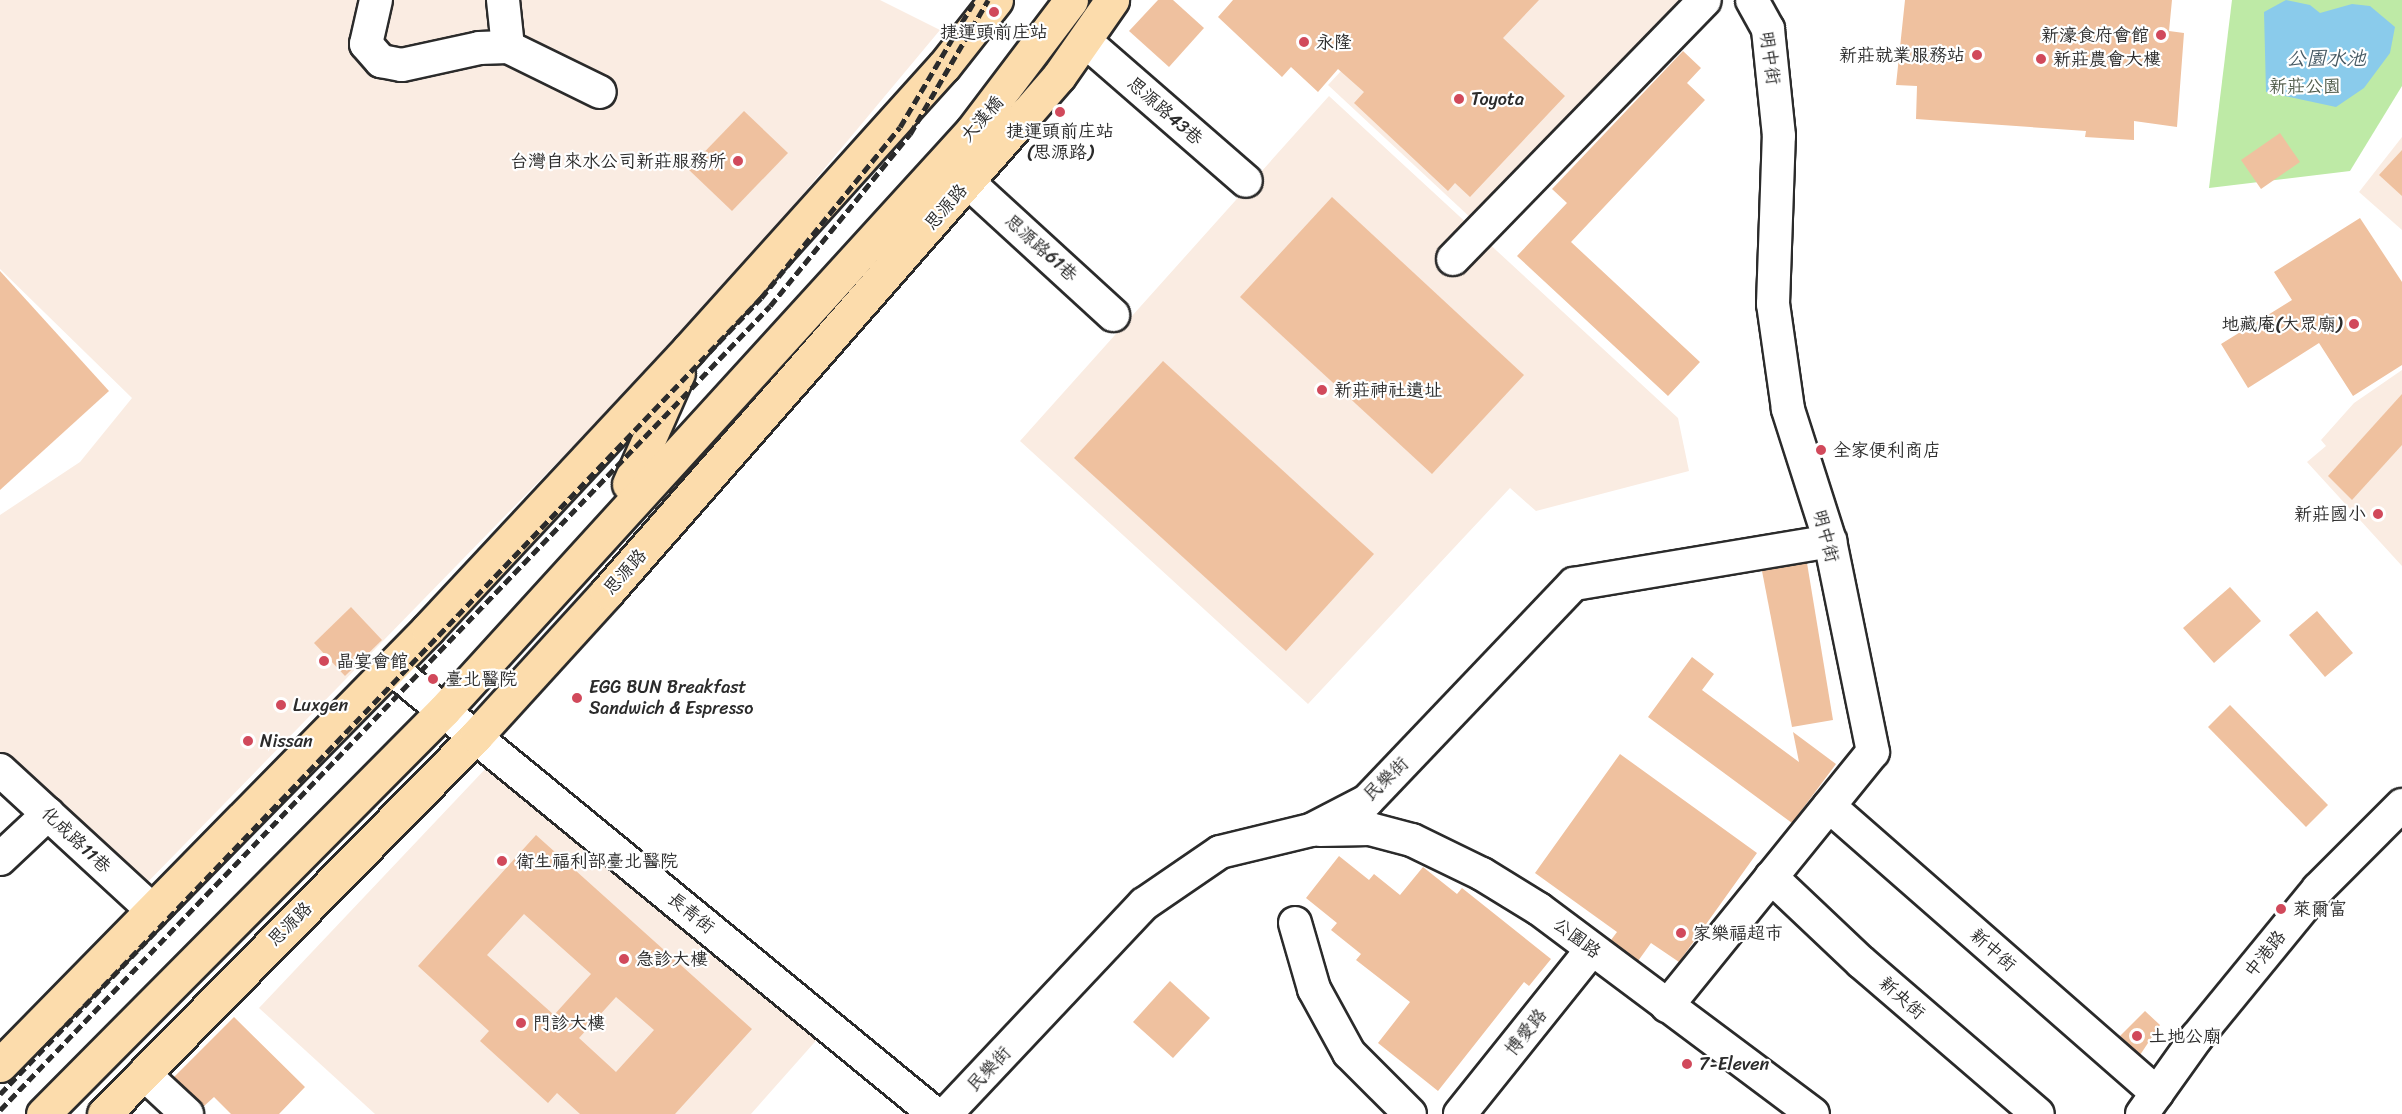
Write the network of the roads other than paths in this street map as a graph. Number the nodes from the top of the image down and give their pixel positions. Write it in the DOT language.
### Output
graph roads {
  1 [pos="376,0"];
  2 [pos="503,0"];
  3 [pos="996,0"];
  4 [pos="1044,0"];
  5 [pos="1071,0"];
  6 [pos="1112,0"];
  7 [pos="1705,0"];
  8 [pos="1752,0"];
  9 [pos="1085,41"];
  10 [pos="508,47"];
  11 [pos="600,92"];
  12 [pos="1246,181"];
  13 [pos="968,182"];
  14 [pos="874,223"];
  15 [pos="1453,259"];
  16 [pos="1113,315"];
  17 [pos="846,322"];
  18 [pos="688,350"];
  19 [pos="695,437"];
  20 [pos="629,484"];
  21 [pos="1830,541"];
  22 [pos="390,667"];
  23 [pos="437,705"];
  24 [pos="476,736"];
  25 [pos="0,770"];
  26 [pos="2402,805"];
  27 [pos="1829,806"];
  28 [pos="48,814"];
  29 [pos="1311,830"];
  30 [pos="0,859"];
  31 [pos="1771,878"];
  32 [pos="152,910"];
  33 [pos="1295,923"];
  34 [pos="1592,950"];
  35 [pos="1667,1006"];
  36 [pos="0,1065"];
  37 [pos="144,1074"];
  38 [pos="2150,1104"];
  39 [pos="23,1114"];
  40 [pos="43,1114"];
  41 [pos="104,1114"];
  42 [pos="187,1114"];
  43 [pos="935,1114"];
  44 [pos="946,1114"];
  45 [pos="1410,1114"];
  46 [pos="1460,1114"];
  47 [pos="1813,1114"];
  48 [pos="2038,1114"];
  1 -- 10 [label="street"];
  2 -- 10 [label="street"];
  3 -- 18 [label="main road"];
  4 -- 14 [label="main road, 大漢橋"];
  5 -- 14 [label="main road, 大漢橋"];
  6 -- 9 [label="main road, 思源路"];
  7 -- 15 [label="street"];
  8 -- 21 [label="street, 明中街"];
  9 -- 12 [label="street, 思源路43巷"];
  9 -- 13 [label="main road, 思源路"];
  10 -- 11 [label="street"];
  13 -- 16 [label="street, 思源路61巷"];
  13 -- 17 [label="main road, 思源路"];
  14 -- 19 [label="main road"];
  14 -- 20 [label="main road"];
  17 -- 19 [label="main road"];
  17 -- 24 [label="main road, 思源路"];
  18 -- 20 [label="main road"];
  18 -- 22 [label="main road"];
  19 -- 23 [label="main road"];
  20 -- 23 [label="main road"];
  21 -- 27 [label="street, 明中街"];
  21 -- 29 [label="street, 民樂街"];
  22 -- 23 [label="street, 長青街"];
  22 -- 32 [label="main road"];
  23 -- 24 [label="street, 長青街"];
  23 -- 39 [label="main road"];
  23 -- 40 [label="main road"];
  24 -- 37 [label="main road, 思源路"];
  24 -- 43 [label="street, 長青街"];
  25 -- 28 [label="street, 化成路11巷"];
  26 -- 38 [label="street, 中港路"];
  27 -- 31 [label="street, 明中街"];
  27 -- 38 [label="street, 新中街"];
  28 -- 30 [label="street"];
  28 -- 32 [label="street, 化成路11巷"];
  29 -- 34 [label="street, 公園路"];
  29 -- 44 [label="street, 民樂街"];
  31 -- 35 [label="street, 明中街"];
  31 -- 48 [label="street, 新央街"];
  32 -- 36 [label="main road"];
  33 -- 45 [label="street"];
  34 -- 35 [label="street, 公園路"];
  34 -- 46 [label="street, 博愛路"];
  35 -- 47 [label="street, 公園路"];
  37 -- 41 [label="main road, 思源路"];
  37 -- 42 [label="street"];
}
